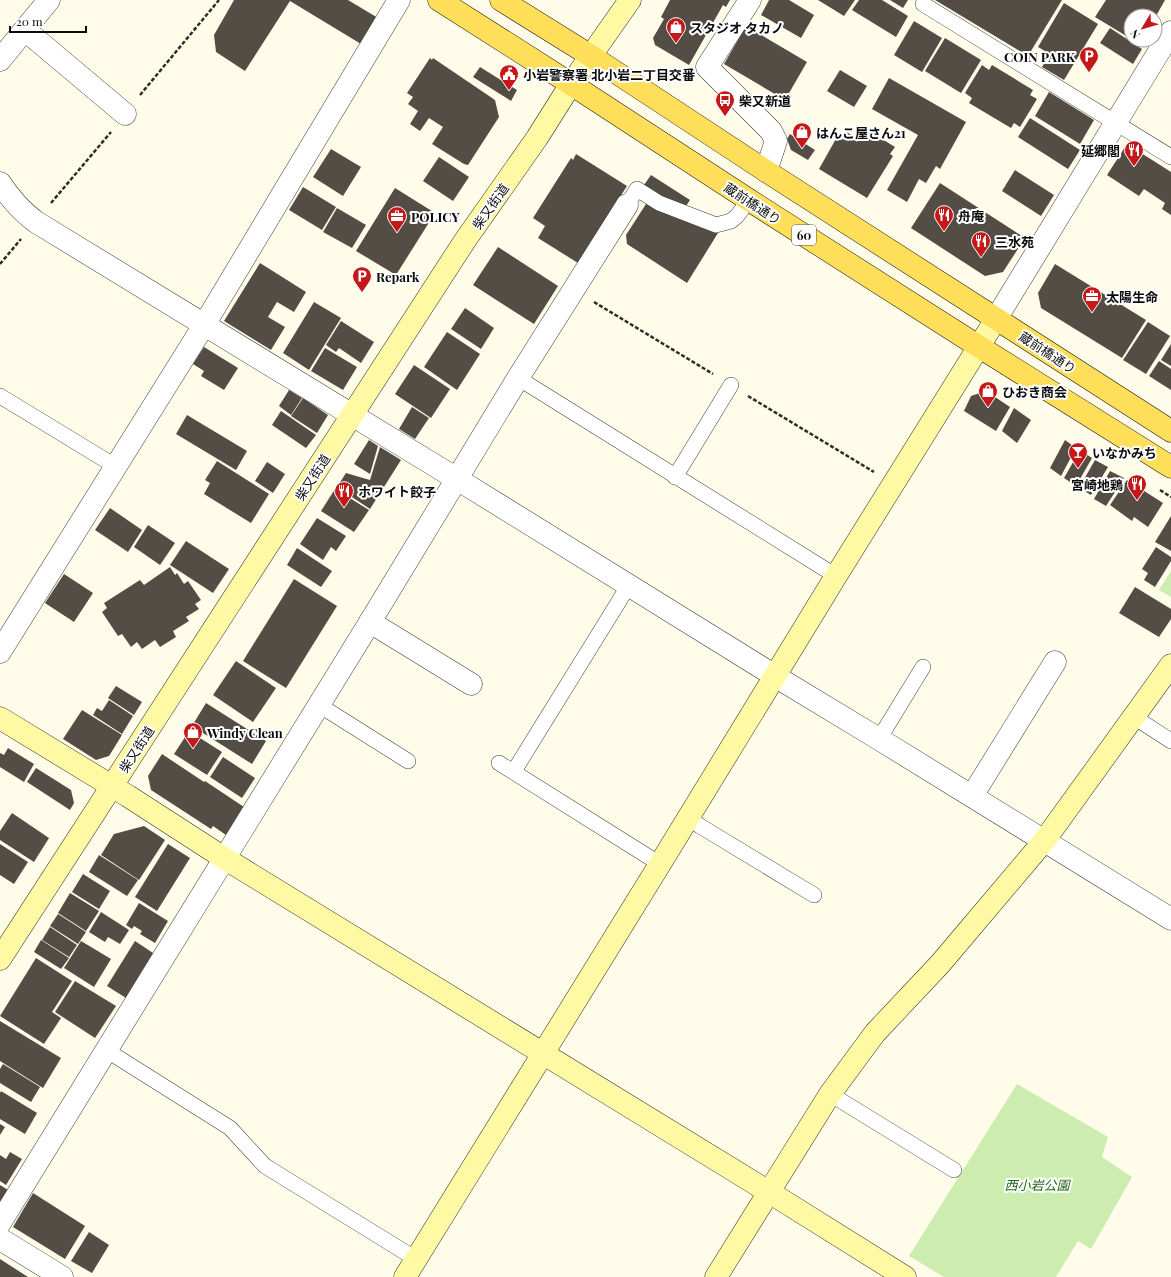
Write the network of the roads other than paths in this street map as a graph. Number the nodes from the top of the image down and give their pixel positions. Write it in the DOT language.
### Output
graph roads {
  1 [pos="49,0"];
  2 [pos="399,0"];
  3 [pos="439,0"];
  4 [pos="501,0"];
  5 [pos="630,0"];
  6 [pos="750,0"];
  7 [pos="923,4"];
  8 [pos="25,30"];
  9 [pos="1171,32"];
  10 [pos="591,56"];
  11 [pos="0,60"];
  12 [pos="571,84"];
  13 [pos="125,114"];
  14 [pos="1116,124"];
  15 [pos="1171,157"];
  16 [pos="766,171"];
  17 [pos="0,183"];
  18 [pos="749,200"];
  19 [pos="627,205"];
  20 [pos="996,319"];
  21 [pos="204,325"];
  22 [pos="978,346"];
  23 [pos="518,378"];
  24 [pos="731,385"];
  25 [pos="0,396"];
  26 [pos="352,415"];
  27 [pos="1171,431"];
  28 [pos="115,466"];
  29 [pos="1171,467"];
  30 [pos="675,477"];
  31 [pos="457,479"];
  32 [pos="836,576"];
  33 [pos="628,585"];
  34 [pos="370,622"];
  35 [pos="0,652"];
  36 [pos="1055,662"];
  37 [pos="1171,665"];
  38 [pos="923,667"];
  39 [pos="775,676"];
  40 [pos="471,684"];
  41 [pos="319,705"];
  42 [pos="1134,717"];
  43 [pos="0,718"];
  44 [pos="879,739"];
  45 [pos="1171,741"];
  46 [pos="408,761"];
  47 [pos="499,763"];
  48 [pos="514,772"];
  49 [pos="112,787"];
  50 [pos="972,796"];
  51 [pos="688,816"];
  52 [pos="1044,841"];
  53 [pos="224,858"];
  54 [pos="660,864"];
  55 [pos="814,895"];
  56 [pos="1171,919"];
  57 [pos="0,959"];
  58 [pos="106,1050"];
  59 [pos="542,1053"];
  60 [pos="830,1094"];
  61 [pos="954,1170"];
  62 [pos="769,1192"];
  63 [pos="0,1223"];
  64 [pos="0,1239"];
  65 [pos="416,1259"];
  66 [pos="62,1277"];
  67 [pos="404,1277"];
  68 [pos="716,1277"];
  69 [pos="905,1277"];
  1 -- 8 [label="street"];
  2 -- 21 [label="street"];
  3 -- 12 [label="main road, 蔵前橋通り / 60"];
  4 -- 10 [label="main road, 蔵前橋通り / 60"];
  5 -- 10 [label="street, 柴又街道"];
  6 -- 16 [label="street"];
  7 -- 14 [label="lane"];
  8 -- 11 [label="street"];
  8 -- 13 [label="street"];
  9 -- 14 [label="street"];
  10 -- 12 [label="street, 柴又街道"];
  10 -- 16 [label="main road, 蔵前橋通り / 60"];
  12 -- 18 [label="main road, 蔵前橋通り / 60"];
  12 -- 26 [label="street, 柴又街道"];
  14 -- 15 [label="lane"];
  14 -- 20 [label="street"];
  16 -- 20 [label="main road, 蔵前橋通り / 60"];
  17 -- 21 [label="street"];
  18 -- 19 [label="lane"];
  18 -- 22 [label="main road, 蔵前橋通り / 60"];
  19 -- 23 [label="street"];
  20 -- 22 [label="street"];
  20 -- 27 [label="main road, 蔵前橋通り / 60"];
  21 -- 26 [label="street"];
  21 -- 28 [label="street"];
  22 -- 29 [label="main road, 蔵前橋通り / 60"];
  22 -- 32 [label="street"];
  23 -- 30 [label="lane"];
  23 -- 31 [label="street"];
  24 -- 30 [label="lane"];
  25 -- 28 [label="lane"];
  26 -- 31 [label="street"];
  26 -- 49 [label="street, 柴又街道"];
  28 -- 35 [label="street"];
  30 -- 32 [label="lane"];
  31 -- 33 [label="street"];
  31 -- 34 [label="street"];
  32 -- 39 [label="street"];
  33 -- 39 [label="street"];
  33 -- 48 [label="lane"];
  34 -- 40 [label="street"];
  34 -- 41 [label="street"];
  36 -- 50 [label="street"];
  37 -- 42 [label="street"];
  38 -- 44 [label="lane"];
  39 -- 44 [label="street"];
  39 -- 51 [label="street"];
  41 -- 46 [label="lane"];
  41 -- 53 [label="street"];
  42 -- 45 [label="lane"];
  42 -- 52 [label="street"];
  43 -- 49 [label="street"];
  44 -- 50 [label="street"];
  47 -- 48 [label="lane"];
  48 -- 54 [label="lane"];
  49 -- 53 [label="street"];
  49 -- 57 [label="street, 柴又街道"];
  50 -- 52 [label="street"];
  51 -- 54 [label="street"];
  51 -- 55 [label="lane"];
  52 -- 56 [label="street"];
  52 -- 60 [label="street"];
  53 -- 58 [label="street"];
  53 -- 59 [label="street"];
  54 -- 59 [label="street"];
  58 -- 63 [label="street"];
  58 -- 65 [label="lane"];
  59 -- 62 [label="street"];
  59 -- 65 [label="street"];
  60 -- 61 [label="lane"];
  60 -- 62 [label="street"];
  62 -- 68 [label="street"];
  62 -- 69 [label="street"];
  64 -- 66 [label="street"];
  65 -- 67 [label="street"];
}
